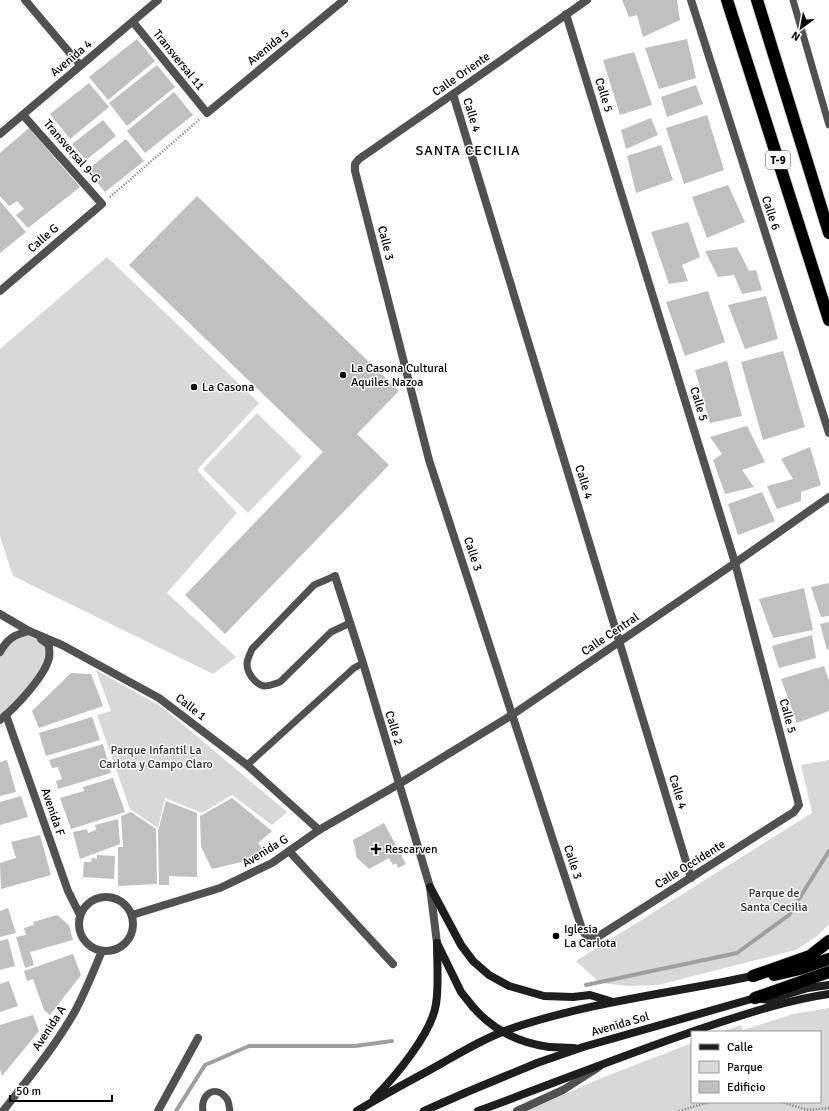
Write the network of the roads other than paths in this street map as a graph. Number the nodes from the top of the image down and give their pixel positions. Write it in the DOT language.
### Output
graph roads {
  1 [pos="158,0"];
  2 [pos="344,0"];
  3 [pos="587,0"];
  4 [pos="691,0"];
  5 [pos="727,0"];
  6 [pos="757,0"];
  7 [pos="793,0"];
  8 [pos="29,1"];
  9 [pos="566,14"];
  10 [pos="133,22"];
  11 [pos="80,65"];
  12 [pos="453,94"];
  13 [pos="207,113"];
  14 [pos="24,115"];
  15 [pos="829,125"];
  16 [pos="0,134"];
  17 [pos="355,171"];
  18 [pos="102,204"];
  19 [pos="829,233"];
  20 [pos="0,291"];
  21 [pos="829,320"];
  22 [pos="829,433"];
  23 [pos="829,497"];
  24 [pos="735,564"];
  25 [pos="335,576"];
  26 [pos="0,614"];
  27 [pos="350,623"];
  28 [pos="29,631"];
  29 [pos="620,642"];
  30 [pos="0,652"];
  31 [pos="363,663"];
  32 [pos="512,715"];
  33 [pos="3,717"];
  34 [pos="247,765"];
  35 [pos="400,784"];
  36 [pos="799,805"];
  37 [pos="319,830"];
  38 [pos="289,851"];
  39 [pos="691,878"];
  40 [pos="430,887"];
  41 [pos="80,915"];
  42 [pos="132,915"];
  43 [pos="589,938"];
  44 [pos="829,941"];
  45 [pos="437,943"];
  46 [pos="102,951"];
  47 [pos="829,959"];
  48 [pos="393,964"];
  49 [pos="829,972"];
  50 [pos="753,976"];
  51 [pos="829,984"];
  52 [pos="829,994"];
  53 [pos="755,998"];
  54 [pos="611,1001"];
  55 [pos="695,1031"];
  56 [pos="691,1032"];
  57 [pos="198,1038"];
  58 [pos="583,1047"];
  59 [pos="605,1064"];
  60 [pos="368,1104"];
  61 [pos="4,1111"];
  62 [pos="158,1111"];
  63 [pos="203,1111"];
  64 [pos="230,1111"];
  65 [pos="357,1111"];
  66 [pos="424,1111"];
  67 [pos="478,1111"];
  68 [pos="517,1111"];
  1 -- 10 [label="street, Avenida 4"];
  2 -- 13 [label="street, Avenida 5"];
  3 -- 9 [label="street, Calle Oriente"];
  4 -- 22 [label="street, Calle 6"];
  5 -- 21 [label="highway, T-9"];
  6 -- 19 [label="highway, T-9"];
  7 -- 15 [label="lane"];
  8 -- 11 [label="street"];
  9 -- 12 [label="street, Calle Oriente"];
  9 -- 24 [label="street, Calle 5"];
  10 -- 11 [label="street, Avenida 4"];
  10 -- 13 [label="street, Transversal 11"];
  11 -- 14 [label="street, Avenida 4"];
  12 -- 17 [label="street, Calle Oriente"];
  12 -- 29 [label="street, Calle 4"];
  14 -- 16 [label="street, Avenida 4"];
  14 -- 18 [label="street, Transversal 9-G"];
  17 -- 32 [label="street, Calle 3"];
  18 -- 20 [label="street, Calle G"];
  23 -- 24 [label="street, Calle Central"];
  24 -- 29 [label="street, Calle Central"];
  24 -- 36 [label="street, Calle 5"];
  25 -- 27 [label="street, Calle 2"];
  25 -- 27 [label="lane"];
  26 -- 28 [label="street"];
  27 -- 31 [label="street, Calle 2"];
  28 -- 30 [label="street"];
  28 -- 33 [label="street"];
  28 -- 34 [label="street, Calle 1"];
  29 -- 32 [label="street, Calle Central"];
  29 -- 39 [label="street, Calle 4"];
  31 -- 34 [label="lane"];
  31 -- 35 [label="street, Calle 2"];
  32 -- 35 [label="street, Calle Central"];
  32 -- 43 [label="street, Calle 3"];
  33 -- 41 [label="street, Avenida F"];
  34 -- 37 [label="street, Calle 1"];
  35 -- 37 [label="street, Avenida G"];
  35 -- 40 [label="street, Calle 2"];
  36 -- 39 [label="street, Calle Occidente"];
  37 -- 38 [label="street, Avenida G"];
  38 -- 42 [label="street, Avenida G"];
  38 -- 48 [label="street"];
  39 -- 43 [label="street, Calle Occidente"];
  40 -- 45 [label="street"];
  40 -- 54 [label="main road"];
  41 -- 42 [label="street"];
  41 -- 46 [label="street"];
  42 -- 46 [label="street"];
  44 -- 50 [label="highway"];
  45 -- 58 [label="main road, bridge"];
  45 -- 60 [label="main road"];
  46 -- 61 [label="street, Avenida A"];
  47 -- 50 [label="highway"];
  49 -- 53 [label="highway"];
  50 -- 54 [label="main road, Avenida Sol"];
  51 -- 53 [label="main road, Avenida Sol"];
  52 -- 55 [label="main road"];
  53 -- 58 [label="main road, Avenida Sol"];
  54 -- 60 [label="main road, Avenida Sol"];
  56 -- 59 [label="main road"];
  57 -- 62 [label="street"];
  58 -- 66 [label="main road, Avenida Sol"];
  59 -- 67 [label="main road"];
  59 -- 68 [label="street"];
  60 -- 65 [label="main road, Avenida Sol"];
  63 -- 64 [label="lane"];
}
